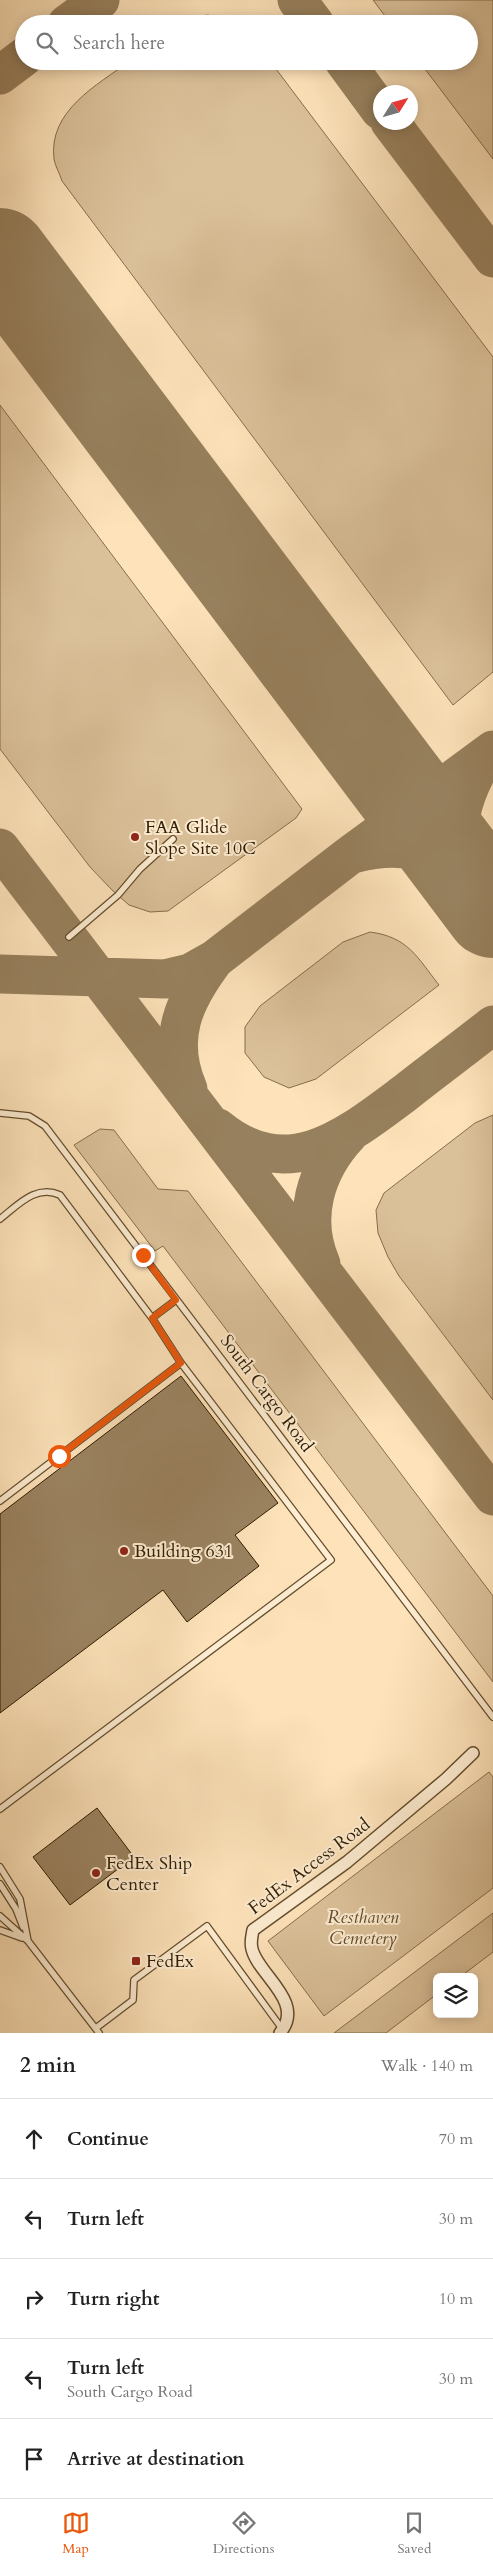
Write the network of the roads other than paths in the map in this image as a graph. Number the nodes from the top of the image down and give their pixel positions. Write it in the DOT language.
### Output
graph roads {
  1 [pos="173,839"];
  2 [pos="69,937"];
  3 [pos="0,1113"];
  4 [pos="0,1219"];
  5 [pos="176,1300"];
  6 [pos="152,1318"];
  7 [pos="181,1363"];
  8 [pos="0,1501"];
  9 [pos="493,1717"];
  10 [pos="473,1753"];
  11 [pos="0,1809"];
  12 [pos="0,1867"];
  13 [pos="0,1884"];
  14 [pos="0,1916"];
  15 [pos="0,1930"];
  16 [pos="28,1940"];
  17 [pos="97,2031"];
  18 [pos="282,2031"];
  1 -- 2 [label="lane"];
  3 -- 5 [label="lane, South Cargo Road"];
  4 -- 6 [label="lane"];
  5 -- 6 [label="lane"];
  5 -- 9 [label="lane, South Cargo Road"];
  6 -- 7 [label="lane"];
  7 -- 8 [label="lane"];
  7 -- 11 [label="lane"];
  10 -- 18 [label="street, FedEx Access Road"];
  12 -- 16 [label="lane"];
  13 -- 16 [label="lane"];
  14 -- 16 [label="lane"];
  15 -- 16 [label="lane"];
  16 -- 17 [label="lane"];
  17 -- 18 [label="lane"];
}
